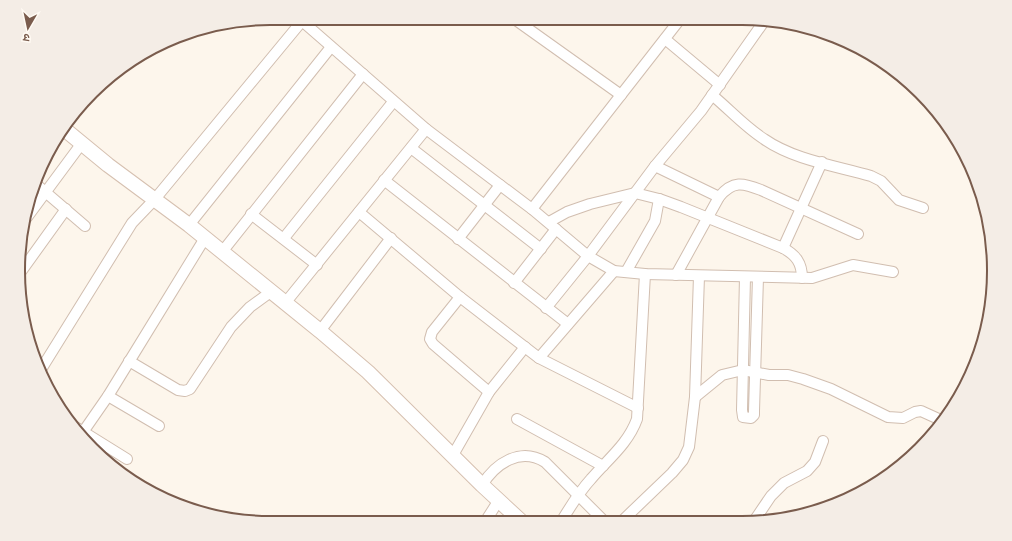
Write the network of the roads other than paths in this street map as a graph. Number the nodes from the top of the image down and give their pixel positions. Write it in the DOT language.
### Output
graph roads {
  1 [pos="299,25"];
  2 [pos="308,25"];
  3 [pos="523,25"];
  4 [pos="676,25"];
  5 [pos="761,26"];
  6 [pos="665,39"];
  7 [pos="331,47"];
  8 [pos="363,74"];
  9 [pos="720,85"];
  10 [pos="712,95"];
  11 [pos="621,96"];
  12 [pos="393,102"];
  13 [pos="426,129"];
  14 [pos="68,132"];
  15 [pos="82,143"];
  16 [pos="411,148"];
  17 [pos="822,162"];
  18 [pos="655,166"];
  19 [pos="384,180"];
  20 [pos="500,185"];
  21 [pos="40,187"];
  22 [pos="45,192"];
  23 [pos="635,193"];
  24 [pos="719,197"];
  25 [pos="155,199"];
  26 [pos="659,199"];
  27 [pos="484,205"];
  28 [pos="800,208"];
  29 [pos="923,208"];
  30 [pos="33,209"];
  31 [pos="532,209"];
  32 [pos="66,210"];
  33 [pos="359,212"];
  34 [pos="251,214"];
  35 [pos="707,218"];
  36 [pos="189,225"];
  37 [pos="85,226"];
  38 [pos="552,226"];
  39 [pos="858,234"];
  40 [pos="205,238"];
  41 [pos="284,238"];
  42 [pos="391,238"];
  43 [pos="458,239"];
  44 [pos="783,248"];
  45 [pos="541,249"];
  46 [pos="222,252"];
  47 [pos="588,256"];
  48 [pos="317,265"];
  49 [pos="25,266"];
  50 [pos="614,271"];
  51 [pos="626,272"];
  52 [pos="893,272"];
  53 [pos="645,274"];
  54 [pos="676,275"];
  55 [pos="699,276"];
  56 [pos="745,277"];
  57 [pos="758,277"];
  58 [pos="802,278"];
  59 [pos="514,283"];
  60 [pos="272,291"];
  61 [pos="460,297"];
  62 [pos="286,302"];
  63 [pos="546,308"];
  64 [pos="568,324"];
  65 [pos="320,331"];
  66 [pos="525,347"];
  67 [pos="539,358"];
  68 [pos="129,361"];
  69 [pos="44,364"];
  70 [pos="743,370"];
  71 [pos="755,373"];
  72 [pos="489,392"];
  73 [pos="108,396"];
  74 [pos="695,397"];
  75 [pos="638,408"];
  76 [pos="517,419"];
  77 [pos="937,419"];
  78 [pos="159,426"];
  79 [pos="84,430"];
  80 [pos="90,436"];
  81 [pos="823,441"];
  82 [pos="453,455"];
  83 [pos="127,459"];
  84 [pos="603,466"];
  85 [pos="482,485"];
  86 [pos="578,494"];
  87 [pos="499,500"];
  88 [pos="758,515"];
  89 [pos="489,516"];
  90 [pos="516,516"];
  91 [pos="565,516"];
  92 [pos="599,516"];
  93 [pos="627,516"];
  1 -- 25 [label="street"];
  2 -- 7 [label="street"];
  3 -- 11 [label="street"];
  4 -- 6 [label="street"];
  5 -- 9 [label="street"];
  6 -- 9 [label="street"];
  6 -- 11 [label="street"];
  7 -- 8 [label="street"];
  7 -- 36 [label="street"];
  8 -- 12 [label="street"];
  8 -- 34 [label="street"];
  9 -- 10 [label="street"];
  10 -- 17 [label="street"];
  10 -- 18 [label="street"];
  11 -- 31 [label="street"];
  12 -- 13 [label="street"];
  12 -- 41 [label="street"];
  13 -- 16 [label="street"];
  13 -- 20 [label="street"];
  14 -- 15 [label="street"];
  15 -- 22 [label="street"];
  15 -- 25 [label="street"];
  16 -- 19 [label="street"];
  16 -- 27 [label="street"];
  17 -- 28 [label="street"];
  17 -- 29 [label="street"];
  18 -- 23 [label="street"];
  18 -- 24 [label="street"];
  19 -- 33 [label="street"];
  19 -- 43 [label="street"];
  20 -- 27 [label="street"];
  20 -- 31 [label="street"];
  21 -- 22 [label="street"];
  22 -- 30 [label="street"];
  22 -- 32 [label="street"];
  23 -- 26 [label="street"];
  23 -- 38 [label="street"];
  23 -- 47 [label="street"];
  24 -- 28 [label="street"];
  24 -- 35 [label="street"];
  25 -- 36 [label="street"];
  25 -- 69 [label="street"];
  26 -- 35 [label="street"];
  26 -- 51 [label="street"];
  27 -- 43 [label="street"];
  27 -- 45 [label="street"];
  28 -- 39 [label="street"];
  28 -- 44 [label="street"];
  31 -- 38 [label="street"];
  32 -- 37 [label="street"];
  32 -- 49 [label="street"];
  33 -- 42 [label="street"];
  33 -- 48 [label="street"];
  34 -- 41 [label="street"];
  34 -- 46 [label="street"];
  35 -- 44 [label="street"];
  35 -- 54 [label="street"];
  36 -- 40 [label="street"];
  38 -- 45 [label="street"];
  38 -- 47 [label="street"];
  40 -- 46 [label="street"];
  40 -- 68 [label="street"];
  41 -- 48 [label="street"];
  42 -- 61 [label="street"];
  42 -- 65 [label="street"];
  43 -- 59 [label="street"];
  44 -- 58 [label="street"];
  45 -- 59 [label="street"];
  46 -- 60 [label="street"];
  47 -- 50 [label="street"];
  47 -- 63 [label="street"];
  48 -- 62 [label="street"];
  50 -- 51 [label="street"];
  50 -- 64 [label="street"];
  51 -- 53 [label="street"];
  52 -- 58 [label="street"];
  53 -- 54 [label="street"];
  53 -- 75 [label="street"];
  54 -- 55 [label="street"];
  55 -- 56 [label="street"];
  55 -- 74 [label="street"];
  56 -- 57 [label="street"];
  56 -- 70 [label="street"];
  57 -- 58 [label="street"];
  57 -- 71 [label="street"];
  59 -- 63 [label="street"];
  60 -- 62 [label="street"];
  60 -- 68 [label="street"];
  61 -- 66 [label="street"];
  61 -- 72 [label="street"];
  62 -- 65 [label="street"];
  63 -- 64 [label="street"];
  64 -- 67 [label="street"];
  65 -- 82 [label="street"];
  66 -- 67 [label="street"];
  66 -- 72 [label="street"];
  67 -- 75 [label="street"];
  68 -- 73 [label="street"];
  70 -- 71 [label="street"];
  70 -- 71 [label="street"];
  70 -- 74 [label="street"];
  71 -- 77 [label="street"];
  72 -- 82 [label="street"];
  73 -- 78 [label="street"];
  73 -- 79 [label="street"];
  74 -- 93 [label="street"];
  75 -- 84 [label="street"];
  76 -- 84 [label="street"];
  80 -- 83 [label="street"];
  81 -- 88 [label="street"];
  82 -- 85 [label="street"];
  84 -- 86 [label="street"];
  85 -- 86 [label="street"];
  85 -- 87 [label="street"];
  86 -- 91 [label="street"];
  86 -- 92 [label="street"];
  87 -- 89 [label="street"];
  87 -- 90 [label="street"];
}
